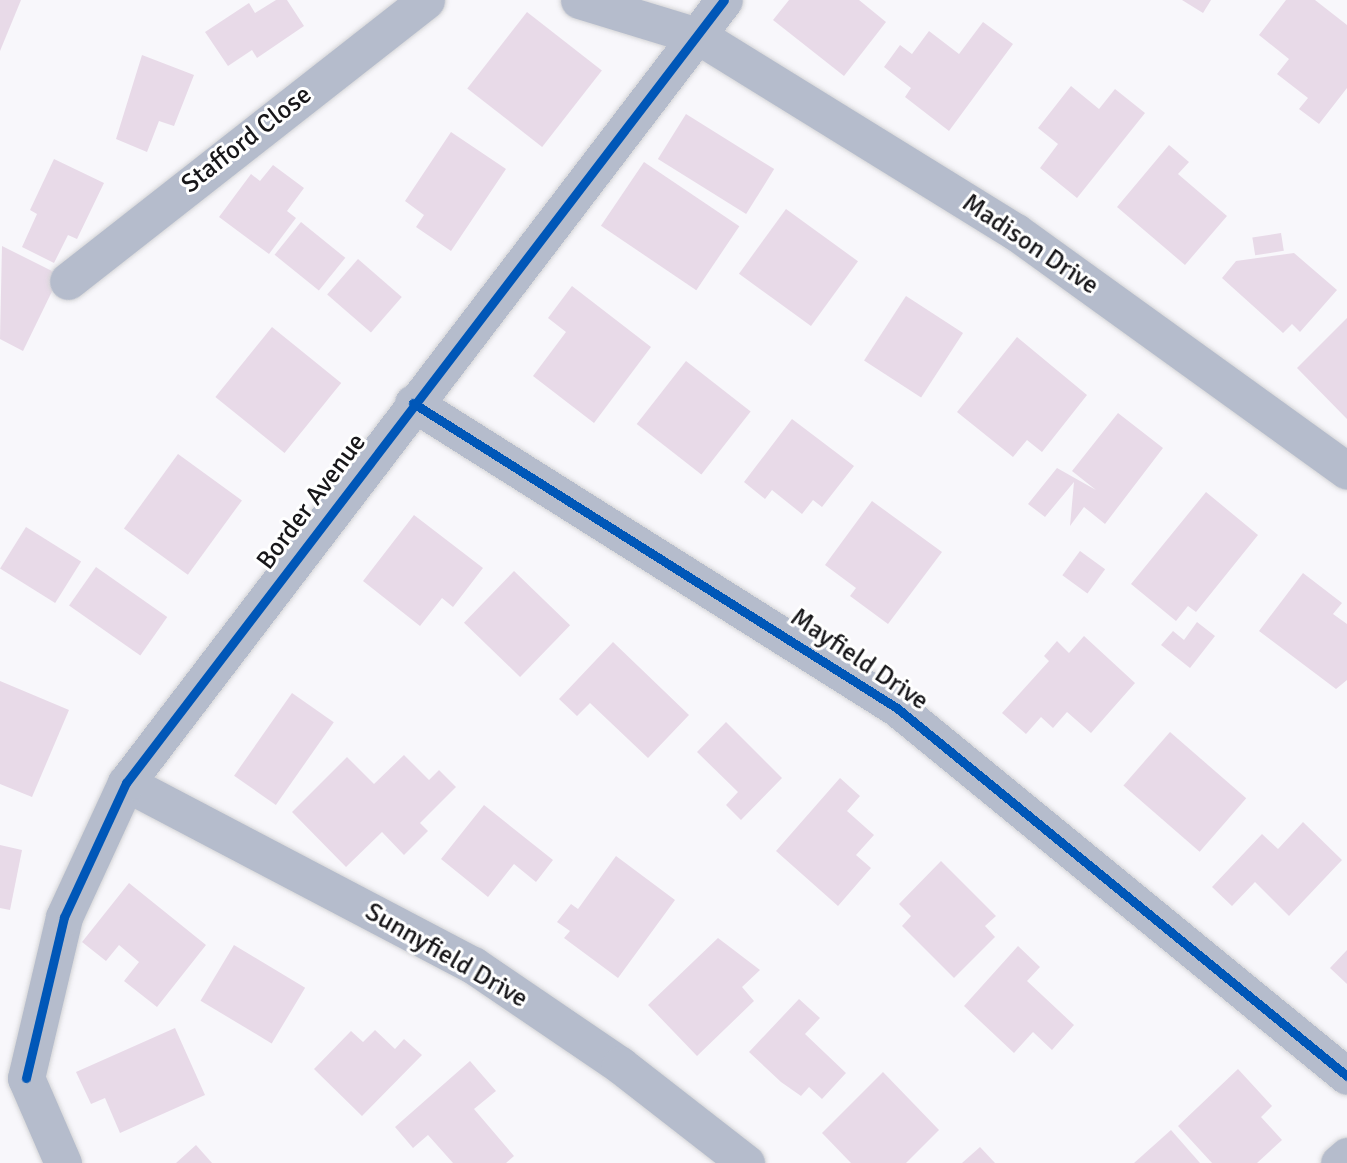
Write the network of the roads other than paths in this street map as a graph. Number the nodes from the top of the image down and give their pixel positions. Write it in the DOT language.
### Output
graph roads {
  1 [pos="426,0"];
  2 [pos="579,0"];
  3 [pos="724,0"];
  4 [pos="700,37"];
  5 [pos="68,281"];
  6 [pos="413,403"];
  7 [pos="1347,471"];
  8 [pos="126,783"];
  9 [pos="13,1076"];
  10 [pos="1347,1076"];
  11 [pos="1347,1156"];
  12 [pos="63,1163"];
  13 [pos="746,1163"];
  14 [pos="1339,1163"];
  1 -- 5 [label="street, Stafford Close"];
  2 -- 4 [label="street, Madison Drive"];
  3 -- 4 [label="street, Border Avenue"];
  4 -- 6 [label="street, Border Avenue"];
  4 -- 7 [label="street, Madison Drive"];
  6 -- 8 [label="street, Border Avenue"];
  6 -- 10 [label="street, Mayfield Drive"];
  8 -- 9 [label="street, Border Avenue"];
  8 -- 13 [label="street, Sunnyfield Drive"];
  9 -- 12 [label="street"];
  11 -- 14 [label="street"];
}
